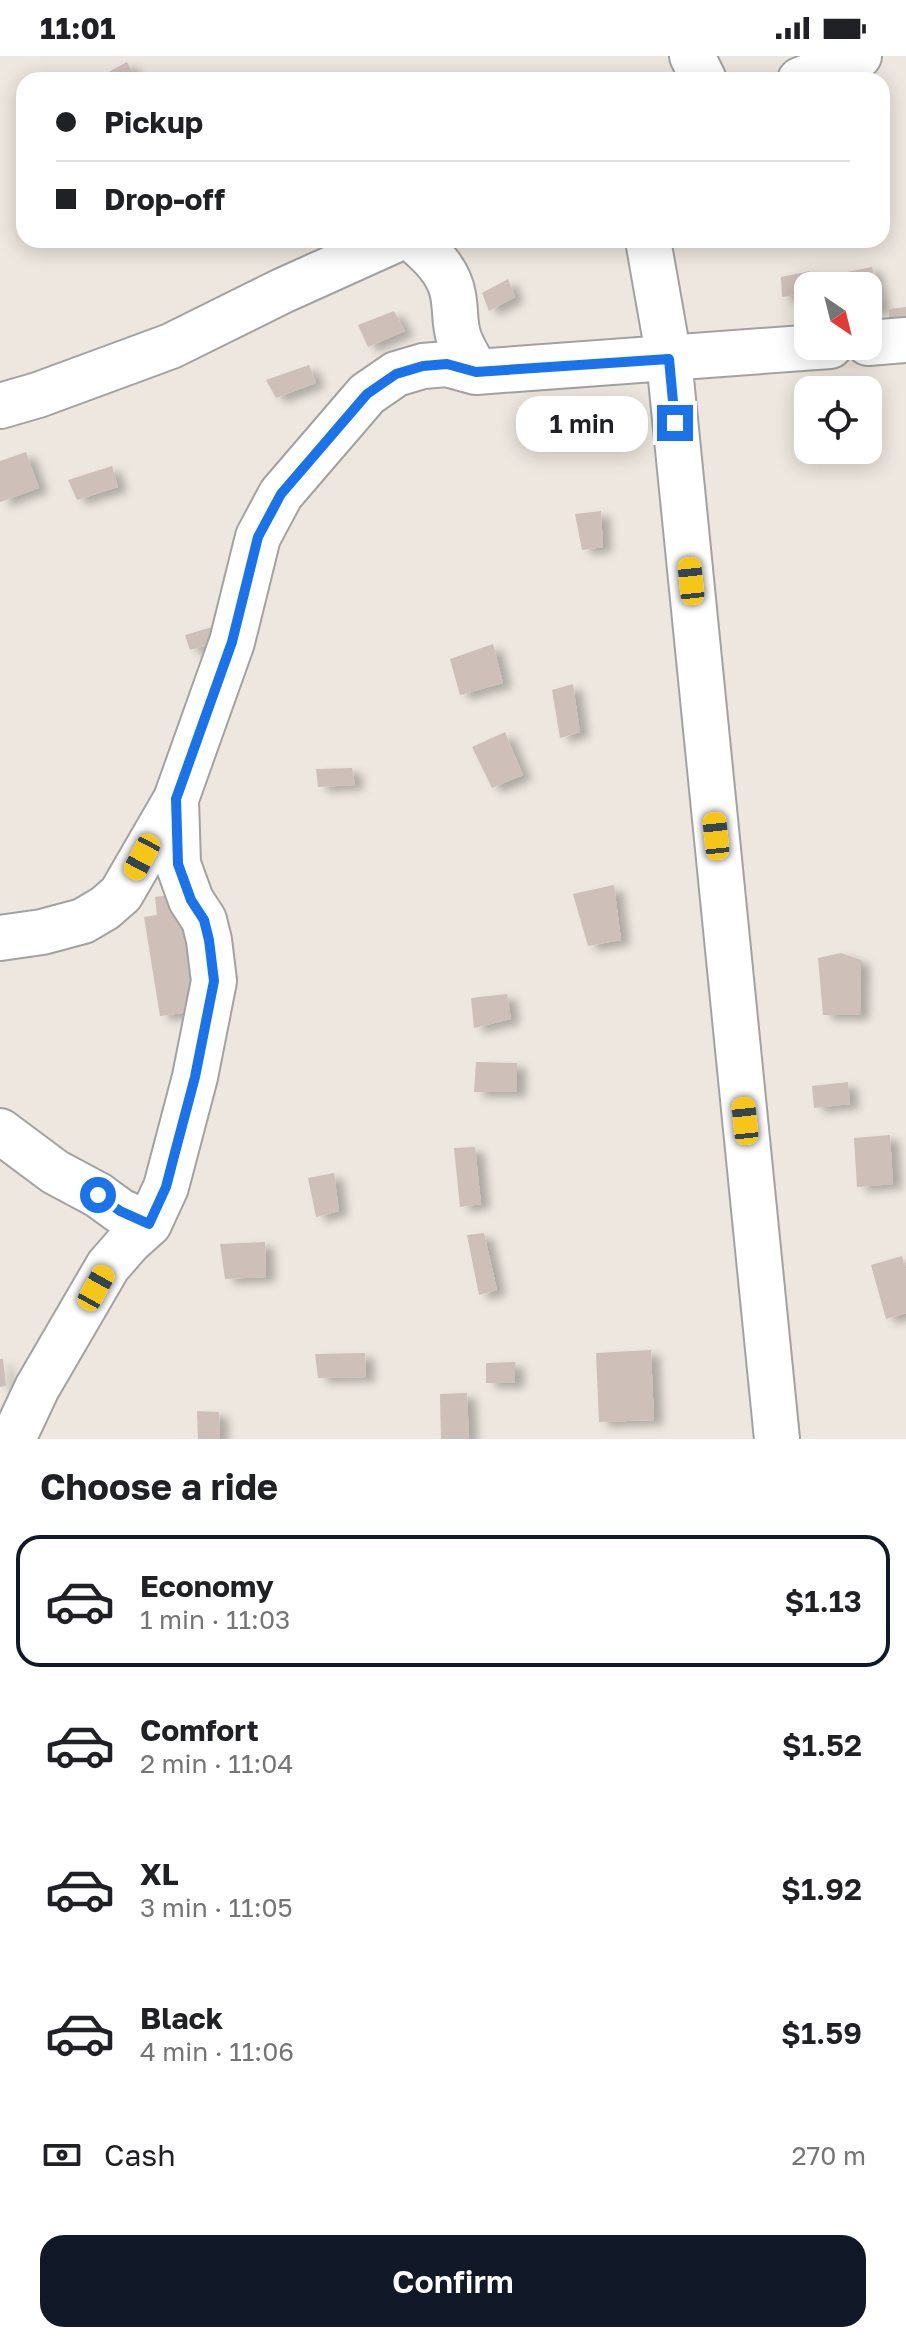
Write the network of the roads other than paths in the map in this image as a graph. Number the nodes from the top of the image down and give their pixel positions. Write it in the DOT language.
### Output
graph roads {
  1 [pos="859,56"];
  2 [pos="820,72"];
  3 [pos="377,248"];
  4 [pos="423,248"];
  5 [pos="649,248"];
  6 [pos="906,340"];
  7 [pos="882,342"];
  8 [pos="794,349"];
  9 [pos="669,359"];
  10 [pos="476,372"];
  11 [pos="0,406"];
  12 [pos="176,799"];
  13 [pos="0,938"];
  14 [pos="0,1131"];
  15 [pos="149,1224"];
  16 [pos="13,1439"];
  17 [pos="777,1439"];
  1 -- 2 [label="street"];
  3 -- 11 [label="street"];
  4 -- 10 [label="street"];
  5 -- 9 [label="street"];
  6 -- 7 [label="street"];
  8 -- 9 [label="street"];
  9 -- 10 [label="street"];
  9 -- 17 [label="street"];
  10 -- 12 [label="street"];
  12 -- 13 [label="street"];
  12 -- 15 [label="street"];
  14 -- 15 [label="street"];
  15 -- 16 [label="street"];
}
